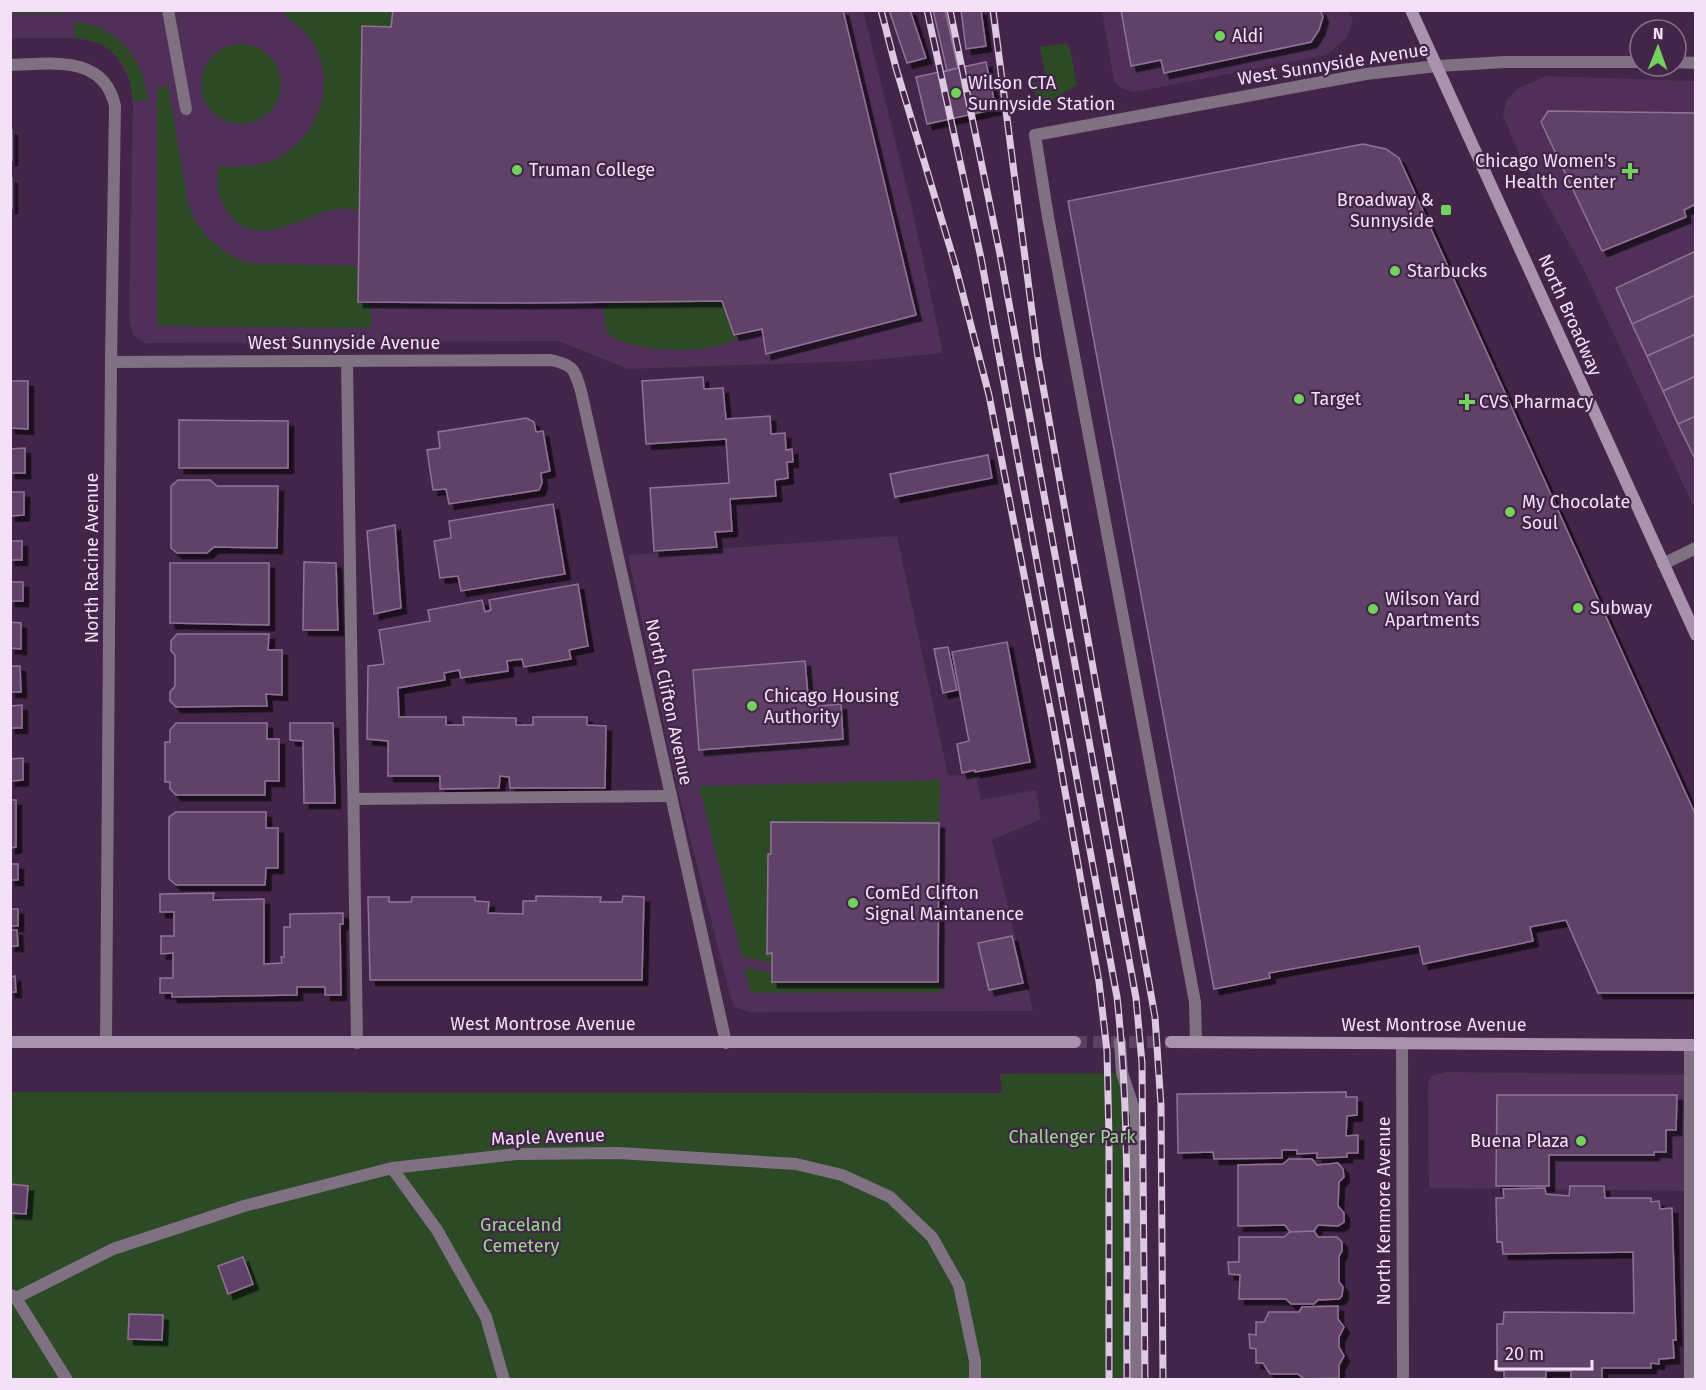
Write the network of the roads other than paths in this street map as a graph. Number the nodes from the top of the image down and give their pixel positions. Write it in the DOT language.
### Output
graph roads {
  1 [pos="168,10"];
  2 [pos="1411,10"];
  3 [pos="1628,62"];
  4 [pos="10,65"];
  5 [pos="1437,66"];
  6 [pos="186,110"];
  7 [pos="347,361"];
  8 [pos="111,362"];
  9 [pos="575,370"];
  10 [pos="1695,548"];
  11 [pos="1663,564"];
  12 [pos="1695,635"];
  13 [pos="671,796"];
  14 [pos="354,799"];
  15 [pos="10,1042"];
  16 [pos="106,1042"];
  17 [pos="357,1042"];
  18 [pos="726,1042"];
  19 [pos="1075,1042"];
  20 [pos="1120,1042"];
  21 [pos="1172,1042"];
  22 [pos="1196,1042"];
  23 [pos="1402,1043"];
  24 [pos="1693,1045"];
  25 [pos="392,1168"];
  26 [pos="13,1296"];
  27 [pos="67,1380"];
  28 [pos="504,1380"];
  29 [pos="975,1380"];
  30 [pos="1136,1380"];
  31 [pos="1403,1380"];
  32 [pos="1690,1380"];
  1 -- 6 [label="street"];
  2 -- 5 [label="main road, North Broadway"];
  3 -- 5 [label="street, West Sunnyside Avenue"];
  4 -- 8 [label="street, North Racine Avenue"];
  5 -- 11 [label="main road, North Broadway"];
  5 -- 22 [label="street, West Sunnyside Avenue"];
  7 -- 8 [label="street, West Sunnyside Avenue"];
  7 -- 9 [label="street, West Sunnyside Avenue"];
  7 -- 14 [label="street"];
  8 -- 16 [label="street, North Racine Avenue"];
  9 -- 13 [label="street, North Clifton Avenue"];
  10 -- 11 [label="street"];
  11 -- 12 [label="main road, North Broadway"];
  13 -- 14 [label="street"];
  13 -- 18 [label="street, North Clifton Avenue"];
  14 -- 17 [label="street"];
  15 -- 16 [label="main road, West Montrose Avenue"];
  16 -- 17 [label="main road, West Montrose Avenue"];
  17 -- 18 [label="main road, West Montrose Avenue"];
  18 -- 19 [label="main road, West Montrose Avenue"];
  20 -- 30 [label="street"];
  21 -- 22 [label="main road, West Montrose Avenue"];
  22 -- 23 [label="main road, West Montrose Avenue"];
  23 -- 24 [label="main road, West Montrose Avenue"];
  23 -- 31 [label="street, North Kenmore Avenue"];
  24 -- 32 [label="street"];
  25 -- 26 [label="street, Maple Avenue"];
  25 -- 28 [label="street"];
  25 -- 29 [label="street, Maple Avenue"];
  26 -- 27 [label="street"];
}
